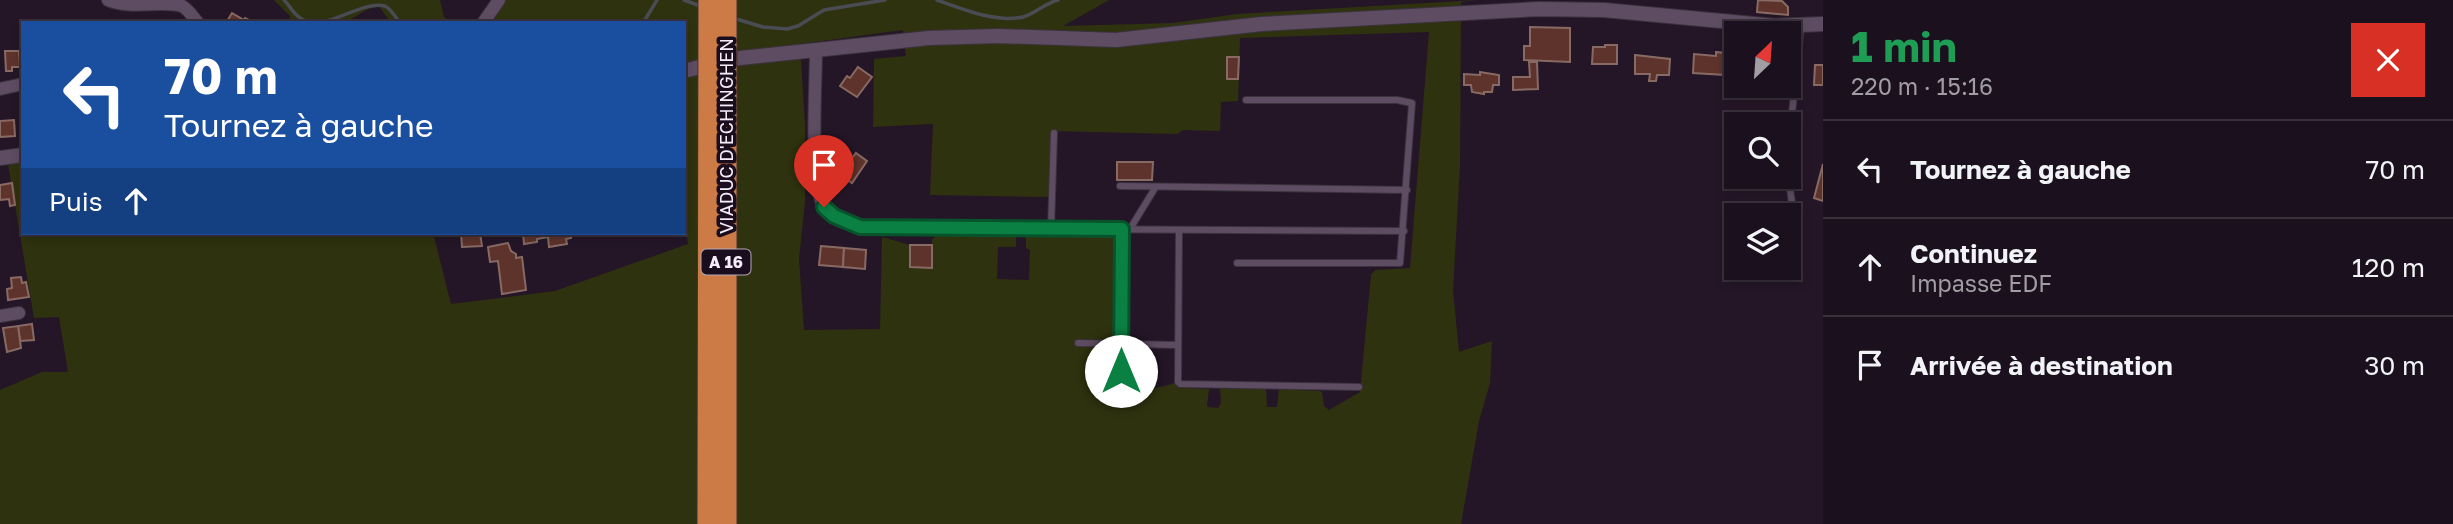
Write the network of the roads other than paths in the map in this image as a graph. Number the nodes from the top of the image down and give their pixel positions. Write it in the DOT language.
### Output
graph roads {
  1 [pos="108,0"];
  2 [pos="499,0"];
  3 [pos="709,0"];
  4 [pos="726,0"];
  5 [pos="196,21"];
  6 [pos="484,21"];
  7 [pos="1738,21"];
  8 [pos="1823,24"];
  9 [pos="1801,26"];
  10 [pos="816,51"];
  11 [pos="686,70"];
  12 [pos="21,84"];
  13 [pos="0,89"];
  14 [pos="1246,100"];
  15 [pos="1054,133"];
  16 [pos="21,155"];
  17 [pos="0,158"];
  18 [pos="1120,186"];
  19 [pos="1155,188"];
  20 [pos="1407,190"];
  21 [pos="883,228"];
  22 [pos="1051,229"];
  23 [pos="1122,229"];
  24 [pos="1130,229"];
  25 [pos="1179,230"];
  26 [pos="1404,231"];
  27 [pos="1237,263"];
  28 [pos="19,313"];
  29 [pos="0,316"];
  30 [pos="1079,344"];
  31 [pos="1121,344"];
  32 [pos="1178,345"];
  33 [pos="1121,371"];
  34 [pos="1359,387"];
  35 [pos="708,524"];
  36 [pos="726,524"];
  1 -- 5 [label="street"];
  2 -- 6 [label="street"];
  3 -- 35 [label="highway, VIADUC D'ECHINGHEN / A 16, bridge"];
  4 -- 36 [label="highway, VIADUC D'ECHINGHEN / A 16, bridge"];
  7 -- 10 [label="street"];
  8 -- 9 [label="street"];
  10 -- 11 [label="street"];
  10 -- 21 [label="street"];
  12 -- 13 [label="street"];
  14 -- 20 [label="lane"];
  15 -- 22 [label="lane"];
  16 -- 17 [label="street"];
  18 -- 19 [label="lane"];
  19 -- 20 [label="lane"];
  19 -- 24 [label="lane"];
  20 -- 26 [label="lane"];
  21 -- 22 [label="lane"];
  22 -- 23 [label="lane"];
  23 -- 24 [label="lane"];
  23 -- 31 [label="lane"];
  24 -- 25 [label="lane"];
  25 -- 26 [label="lane"];
  25 -- 32 [label="lane"];
  26 -- 27 [label="lane"];
  28 -- 29 [label="street"];
  30 -- 31 [label="lane"];
  31 -- 32 [label="lane"];
  31 -- 33 [label="lane"];
  32 -- 34 [label="lane"];
}
